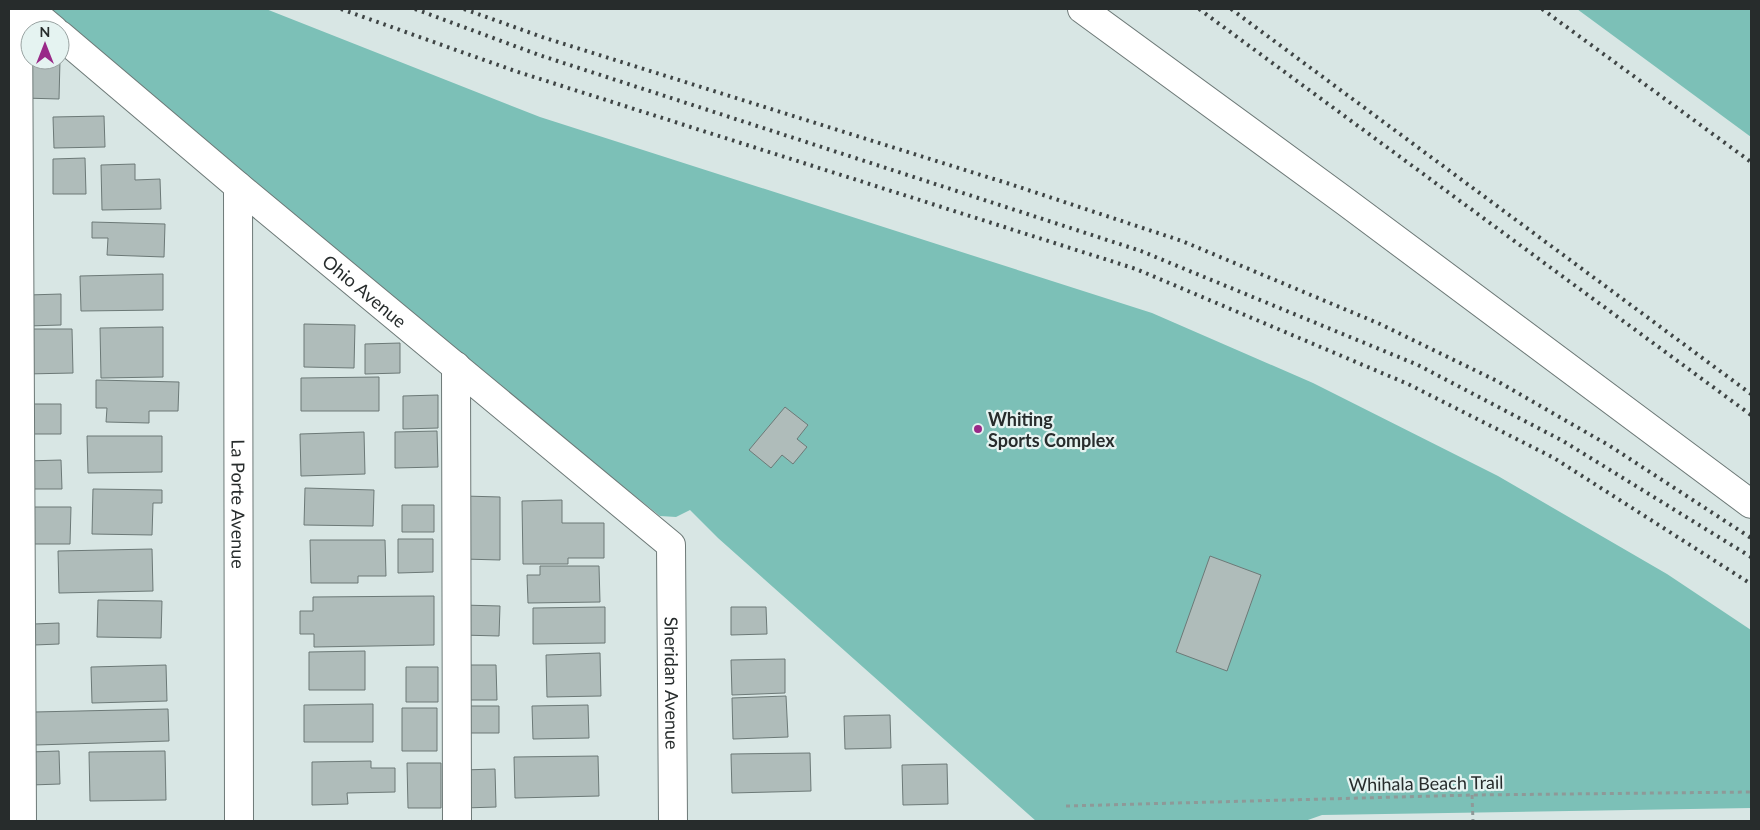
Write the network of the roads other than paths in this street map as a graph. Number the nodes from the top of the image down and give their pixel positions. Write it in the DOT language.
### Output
graph roads {
  1 [pos="18,9"];
  2 [pos="29,9"];
  3 [pos="1082,9"];
  4 [pos="42,20"];
  5 [pos="70,43"];
  6 [pos="238,186"];
  7 [pos="456,366"];
  8 [pos="1751,504"];
  9 [pos="672,544"];
  10 [pos="22,821"];
  11 [pos="239,821"];
  12 [pos="458,821"];
  13 [pos="673,821"];
  1 -- 10 [label="street"];
  2 -- 4 [label="street"];
  3 -- 8 [label="street"];
  5 -- 6 [label="street, Ohio Avenue"];
  6 -- 7 [label="street, Ohio Avenue"];
  6 -- 11 [label="street, La Porte Avenue"];
  7 -- 9 [label="street, Ohio Avenue"];
  7 -- 12 [label="street"];
  9 -- 13 [label="street, Sheridan Avenue"];
}
